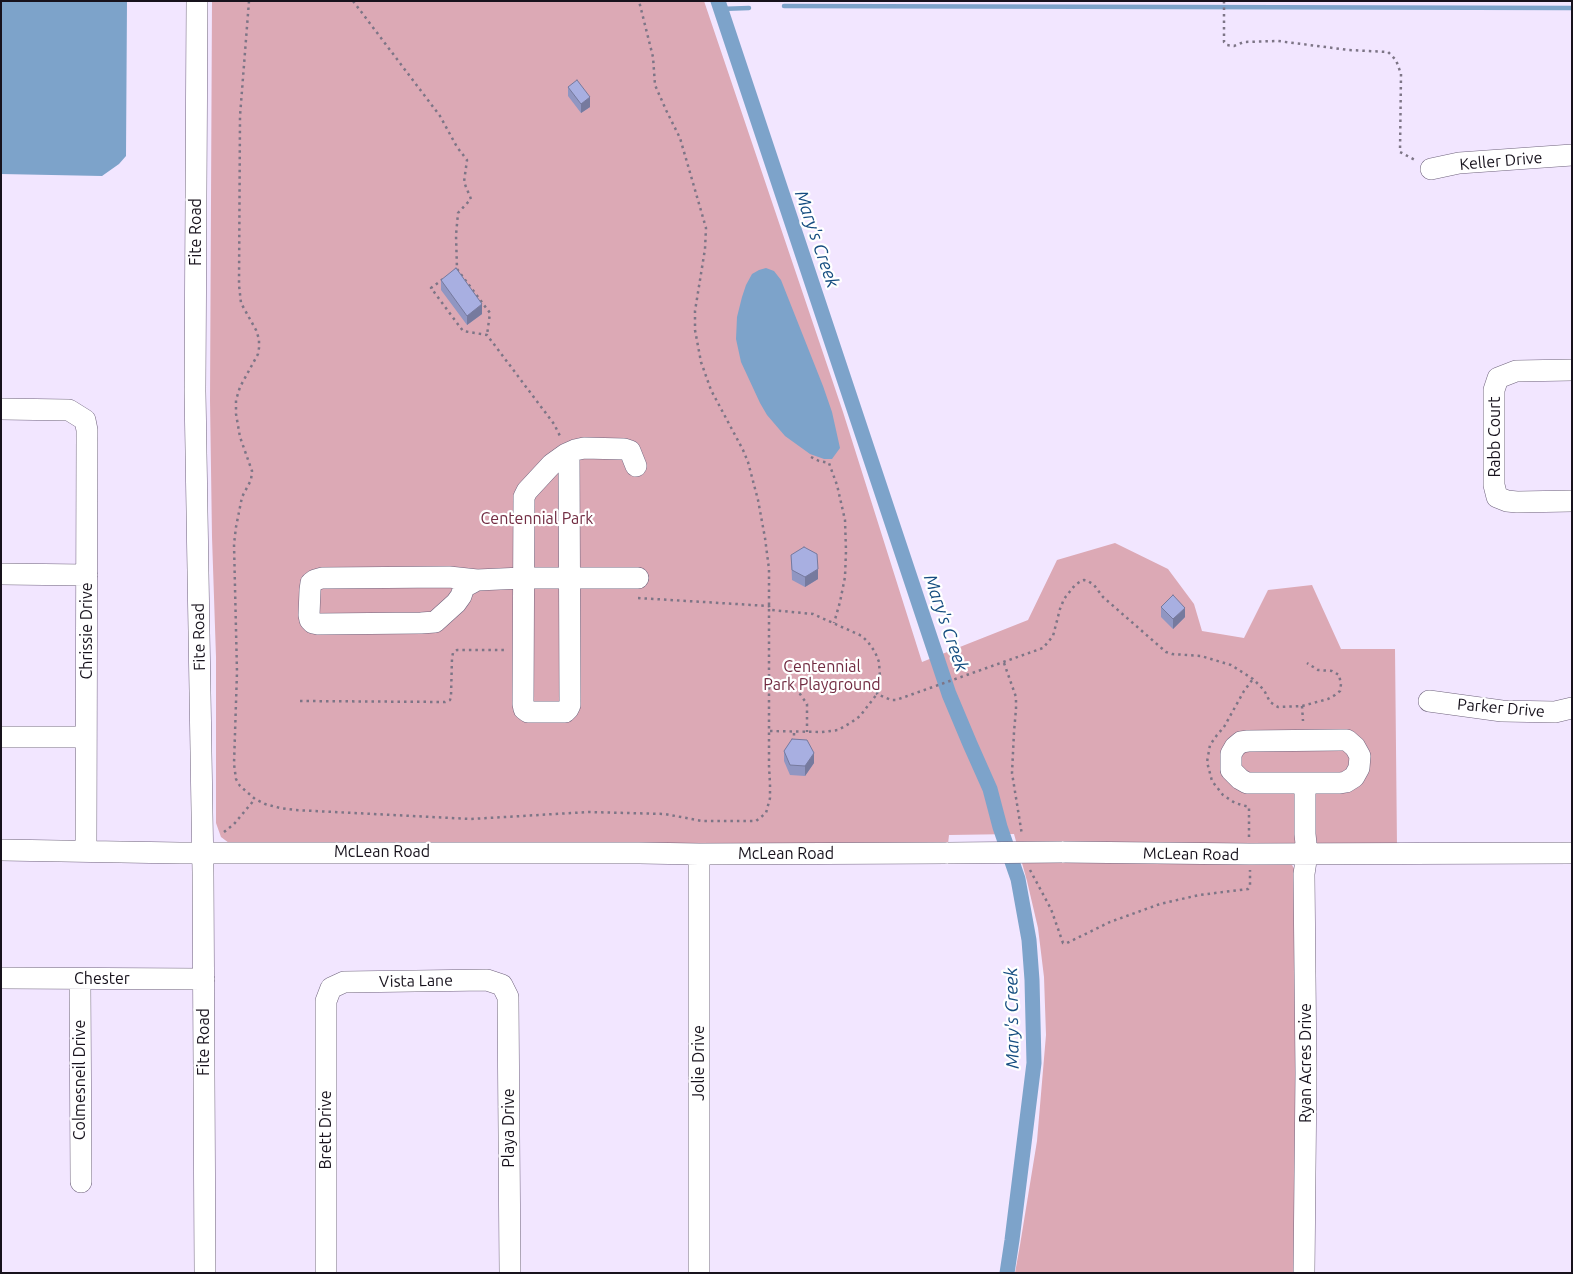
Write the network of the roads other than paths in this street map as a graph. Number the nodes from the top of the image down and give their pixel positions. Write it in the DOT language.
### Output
graph roads {
  1 [pos="197,1"];
  2 [pos="1572,155"];
  3 [pos="1431,169"];
  4 [pos="1572,370"];
  5 [pos="1,409"];
  6 [pos="569,453"];
  7 [pos="636,466"];
  8 [pos="1572,501"];
  9 [pos="1,574"];
  10 [pos="87,575"];
  11 [pos="523,578"];
  12 [pos="570,578"];
  13 [pos="477,580"];
  14 [pos="638,588"];
  15 [pos="1430,701"];
  16 [pos="1572,708"];
  17 [pos="1,737"];
  18 [pos="86,738"];
  19 [pos="1305,783"];
  20 [pos="1,850"];
  21 [pos="86,850"];
  22 [pos="203,852"];
  23 [pos="1572,853"];
  24 [pos="700,854"];
  25 [pos="1307,854"];
  26 [pos="1,978"];
  27 [pos="80,979"];
  28 [pos="204,979"];
  29 [pos="502,985"];
  30 [pos="331,988"];
  31 [pos="81,1182"];
  32 [pos="205,1273"];
  33 [pos="326,1273"];
  34 [pos="510,1273"];
  35 [pos="699,1273"];
  36 [pos="1304,1273"];
  1 -- 22 [label="street, Fite Road"];
  2 -- 3 [label="street, Keller Drive"];
  4 -- 8 [label="street, Rabb Court"];
  5 -- 10 [label="street, Chrissie Drive"];
  6 -- 7 [label="street"];
  6 -- 11 [label="street"];
  6 -- 12 [label="street"];
  9 -- 10 [label="street"];
  10 -- 18 [label="street, Chrissie Drive"];
  11 -- 12 [label="street"];
  11 -- 12 [label="street"];
  11 -- 13 [label="street"];
  12 -- 14 [label="street"];
  13 -- 13 [label="street"];
  15 -- 16 [label="street, Parker Drive"];
  17 -- 18 [label="street"];
  18 -- 21 [label="street, Chrissie Drive"];
  19 -- 19 [label="street"];
  19 -- 25 [label="street, Ryan Acres Drive"];
  20 -- 21 [label="street, McLean Road"];
  21 -- 22 [label="street, McLean Road"];
  22 -- 24 [label="street, McLean Road"];
  22 -- 28 [label="street, Fite Road"];
  23 -- 25 [label="street, McLean Road"];
  24 -- 25 [label="street, McLean Road, bridge"];
  24 -- 35 [label="street, Jolie Drive"];
  25 -- 36 [label="street, Ryan Acres Drive"];
  26 -- 27 [label="street, Chester"];
  27 -- 28 [label="street, Chester"];
  27 -- 31 [label="street, Colmesneil Drive"];
  28 -- 32 [label="street, Fite Road"];
  29 -- 30 [label="street, Vista Lane"];
  29 -- 34 [label="street, Playa Drive"];
  30 -- 33 [label="street, Brett Drive"];
}
